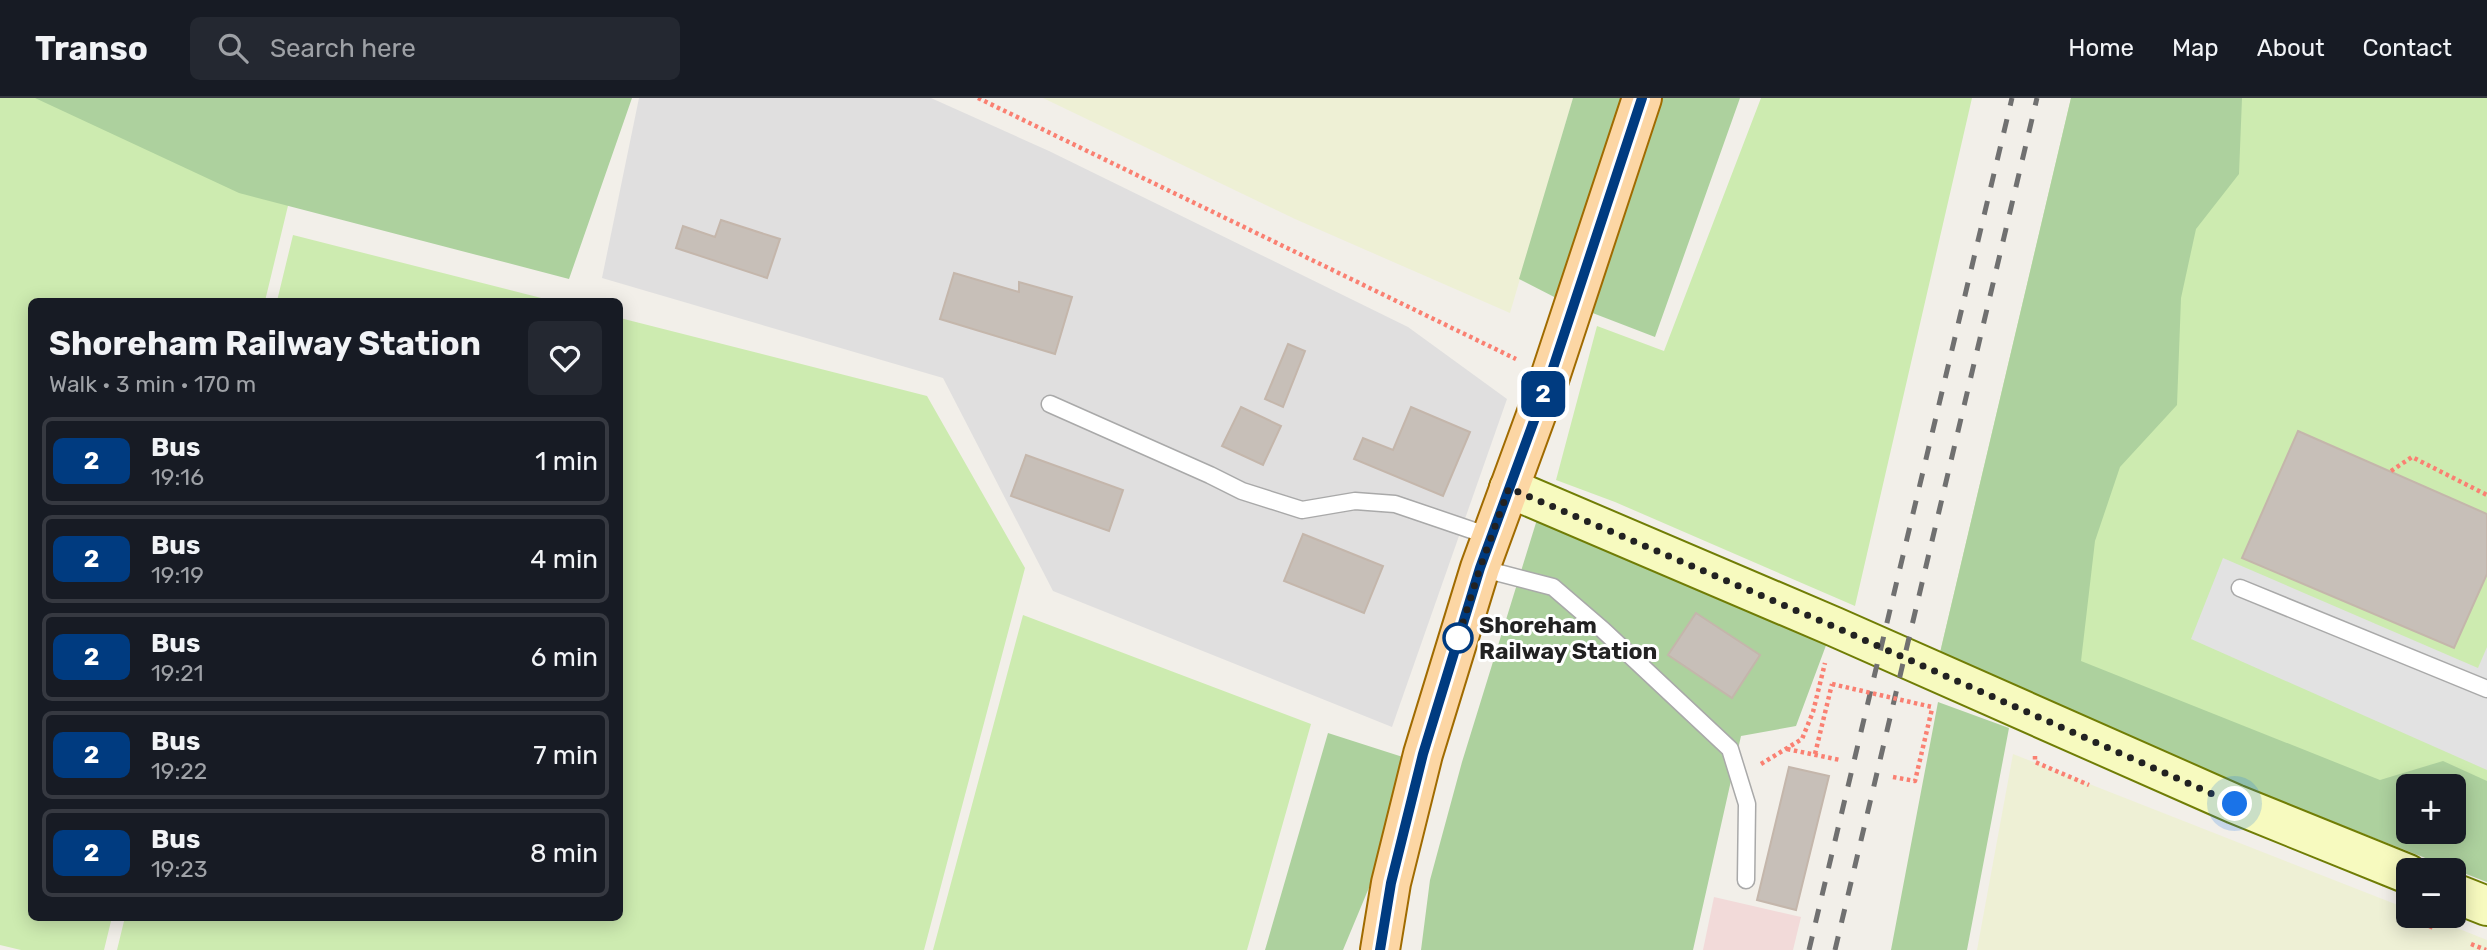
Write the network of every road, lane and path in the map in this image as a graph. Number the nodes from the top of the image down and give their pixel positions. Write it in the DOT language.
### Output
graph roads {
  1 [pos="978,98"];
  2 [pos="1642,98"];
  3 [pos="1550,377"];
  4 [pos="1050,404"];
  5 [pos="2391,471"];
  6 [pos="1509,488"];
  7 [pos="2487,495"];
  8 [pos="1486,553"];
  9 [pos="2240,588"];
  10 [pos="1826,660"];
  11 [pos="2487,689"];
  12 [pos="1787,749"];
  13 [pos="1816,752"];
  14 [pos="1840,760"];
  15 [pos="1738,776"];
  16 [pos="1893,777"];
  17 [pos="2396,869"];
  18 [pos="1746,880"];
  19 [pos="1380,950"];
  1 -- 3 [label="path"];
  2 -- 3 [label="main road"];
  3 -- 6 [label="main road"];
  4 -- 8 [label="lane"];
  5 -- 7 [label="path"];
  6 -- 8 [label="main road"];
  6 -- 17 [label="street"];
  8 -- 15 [label="lane"];
  8 -- 19 [label="main road"];
  9 -- 11 [label="lane"];
  10 -- 12 [label="path"];
  12 -- 13 [label="path"];
  12 -- 15 [label="path"];
  13 -- 14 [label="path"];
  13 -- 16 [label="path, bridge"];
  15 -- 18 [label="lane"];
}
